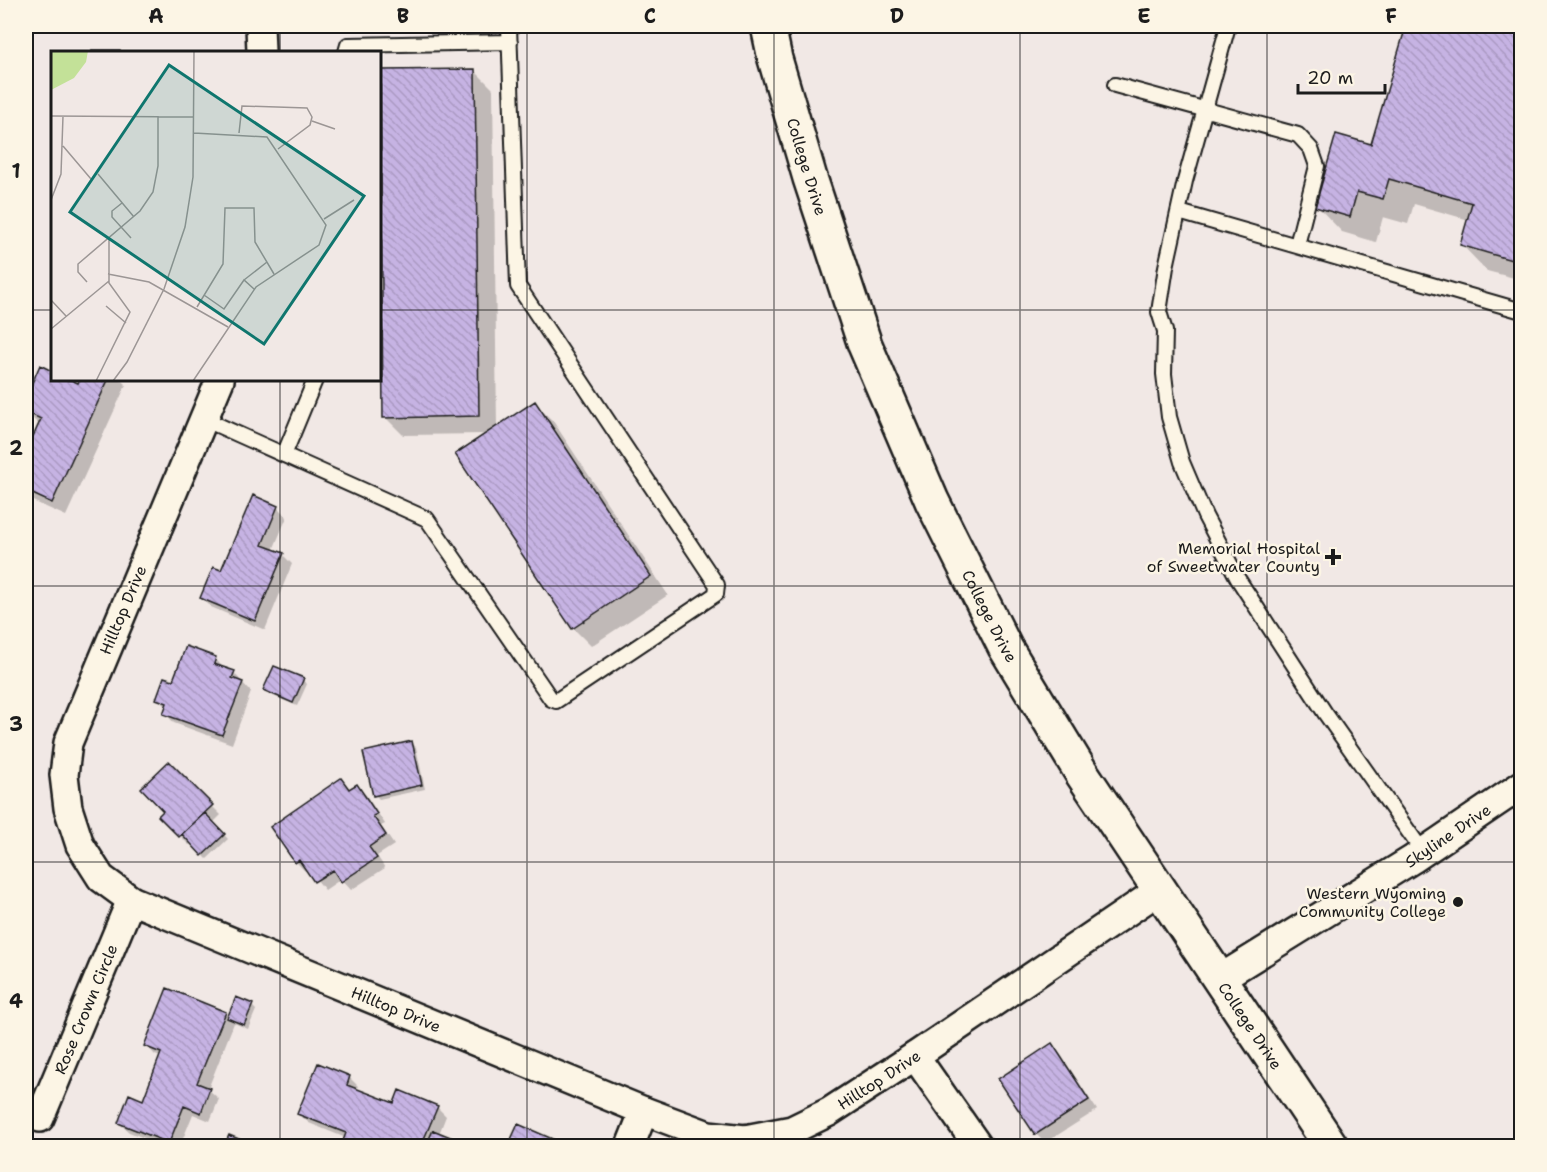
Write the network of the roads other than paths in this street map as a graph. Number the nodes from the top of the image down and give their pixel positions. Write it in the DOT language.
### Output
graph roads {
  1 [pos="260,26"];
  2 [pos="509,26"];
  3 [pos="768,26"];
  4 [pos="1228,26"];
  5 [pos="510,42"];
  6 [pos="261,51"];
  7 [pos="346,51"];
  8 [pos="1115,85"];
  9 [pos="1205,109"];
  10 [pos="1179,212"];
  11 [pos="1297,245"];
  12 [pos="1521,311"];
  13 [pos="220,381"];
  14 [pos="315,381"];
  15 [pos="204,419"];
  16 [pos="284,455"];
  17 [pos="1521,785"];
  18 [pos="1423,852"];
  19 [pos="1161,889"];
  20 [pos="131,900"];
  21 [pos="1219,979"];
  22 [pos="915,1056"];
  23 [pos="644,1111"];
  24 [pos="39,1118"];
  25 [pos="630,1146"];
  26 [pos="978,1146"];
  27 [pos="1331,1146"];
  1 -- 6 [label="street"];
  2 -- 5 [label="lane"];
  3 -- 19 [label="main road, College Drive"];
  4 -- 9 [label="lane"];
  5 -- 7 [label="lane"];
  5 -- 16 [label="lane"];
  8 -- 9 [label="lane"];
  9 -- 10 [label="lane"];
  9 -- 11 [label="lane"];
  10 -- 11 [label="lane"];
  10 -- 18 [label="lane"];
  11 -- 12 [label="lane"];
  13 -- 15 [label="street, Hilltop Drive"];
  14 -- 16 [label="lane"];
  15 -- 16 [label="lane"];
  15 -- 20 [label="street, Hilltop Drive"];
  17 -- 18 [label="street, Skyline Drive"];
  18 -- 21 [label="street, Skyline Drive"];
  19 -- 21 [label="main road, College Drive"];
  19 -- 22 [label="street, Hilltop Drive"];
  20 -- 23 [label="street, Hilltop Drive"];
  20 -- 24 [label="street, Rose Crown Circle"];
  21 -- 27 [label="main road, College Drive"];
  22 -- 23 [label="street, Hilltop Drive"];
  22 -- 26 [label="street"];
  23 -- 25 [label="street"];
}
